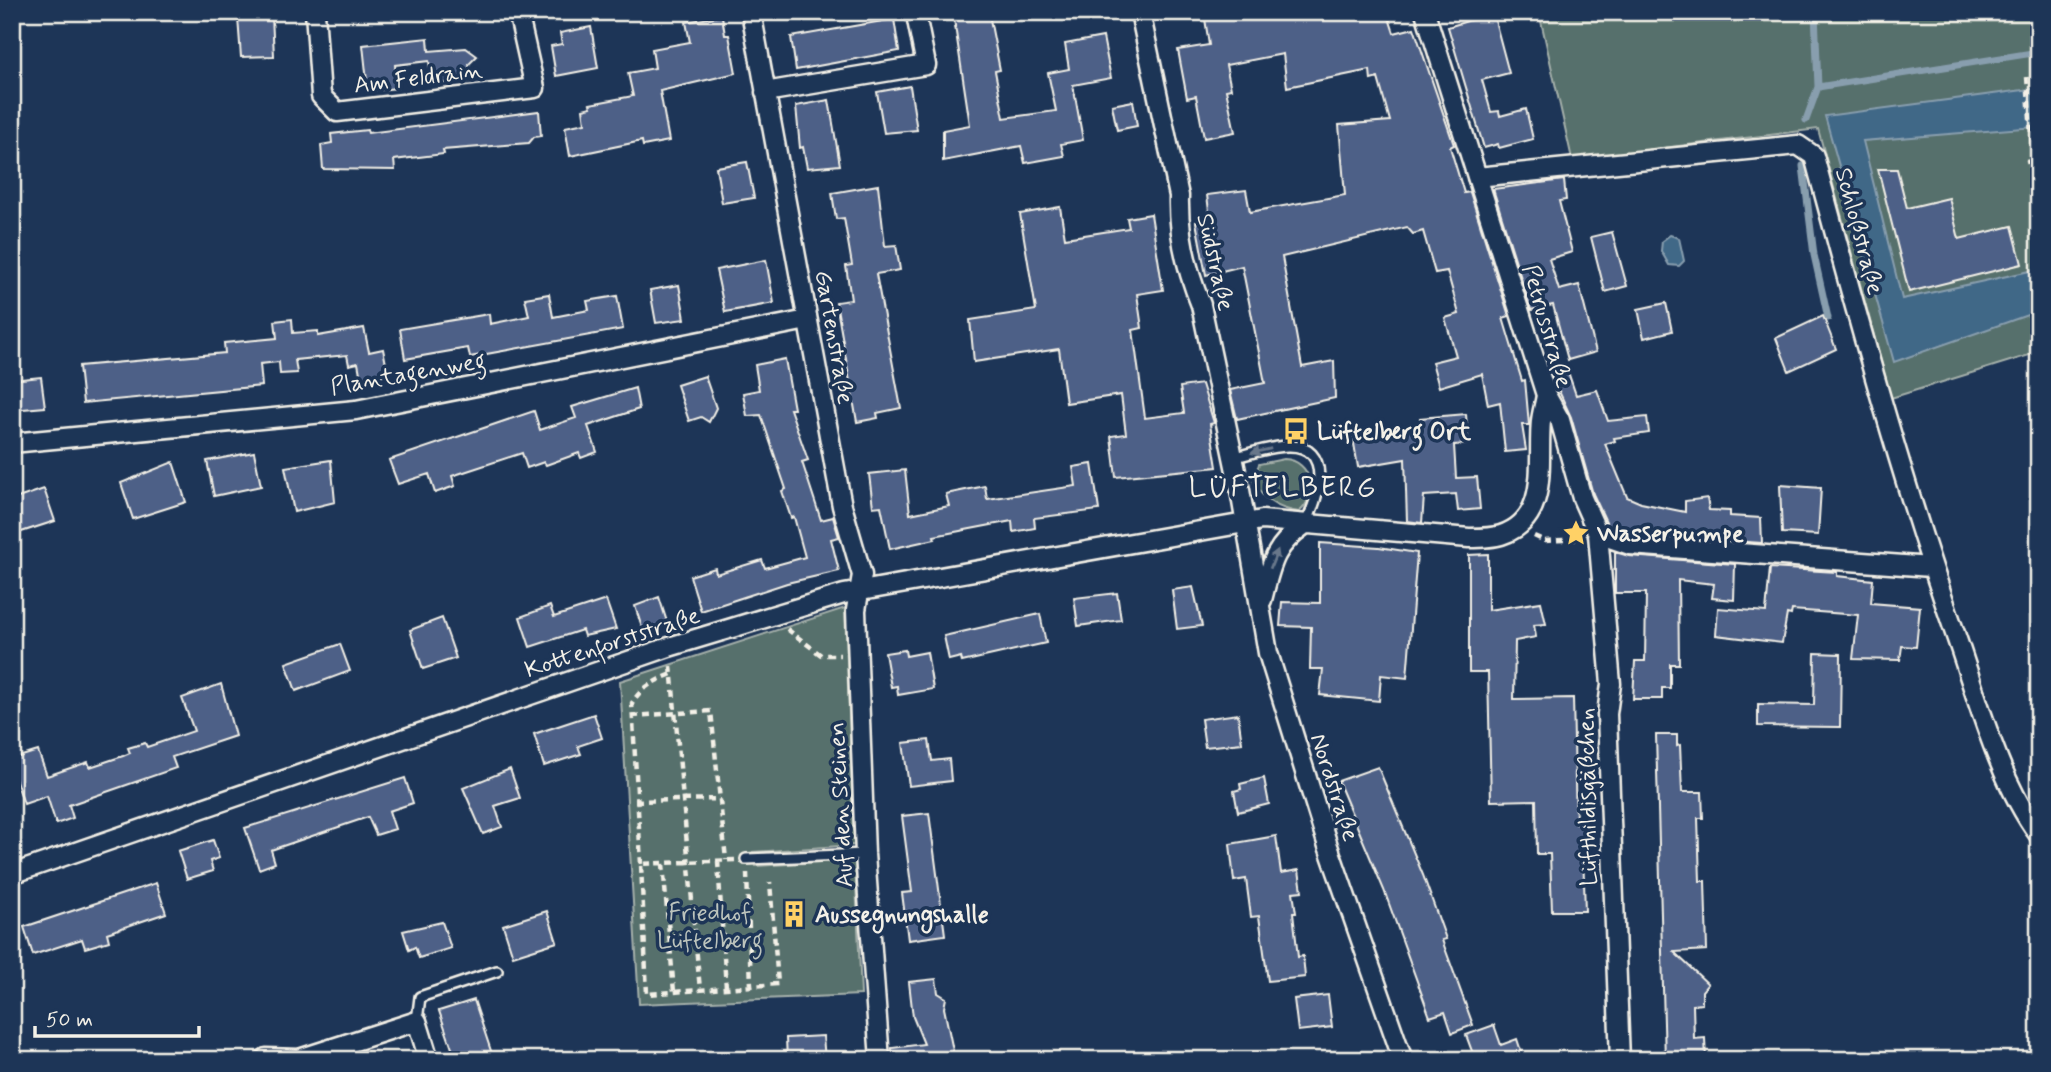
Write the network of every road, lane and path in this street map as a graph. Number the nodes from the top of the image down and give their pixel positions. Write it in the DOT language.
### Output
graph roads {
  1 [pos="315,12"];
  2 [pos="751,12"];
  3 [pos="1140,12"];
  4 [pos="1425,12"];
  5 [pos="523,13"];
  6 [pos="916,20"];
  7 [pos="2026,77"];
  8 [pos="765,92"];
  9 [pos="2036,160"];
  10 [pos="2026,162"];
  11 [pos="1477,177"];
  12 [pos="807,320"];
  13 [pos="1546,395"];
  14 [pos="12,443"];
  15 [pos="1233,458"];
  16 [pos="1244,522"];
  17 [pos="1304,525"];
  18 [pos="1598,534"];
  19 [pos="1545,541"];
  20 [pos="1931,567"];
  21 [pos="862,590"];
  22 [pos="1261,604"];
  23 [pos="771,617"];
  24 [pos="669,648"];
  25 [pos="858,654"];
  26 [pos="672,674"];
  27 [pos="675,713"];
  28 [pos="632,716"];
  29 [pos="720,799"];
  30 [pos="683,800"];
  31 [pos="635,801"];
  32 [pos="2039,835"];
  33 [pos="865,854"];
  34 [pos="746,859"];
  35 [pos="726,860"];
  36 [pos="718,861"];
  37 [pos="689,863"];
  38 [pos="641,864"];
  39 [pos="663,864"];
  40 [pos="12,874"];
  41 [pos="770,882"];
  42 [pos="497,971"];
  43 [pos="751,986"];
  44 [pos="726,988"];
  45 [pos="700,990"];
  46 [pos="674,992"];
  47 [pos="417,1021"];
  48 [pos="266,1058"];
  49 [pos="429,1060"];
  50 [pos="880,1060"];
  51 [pos="1404,1060"];
  52 [pos="1620,1060"];
  1 -- 5 [label="street, Am Feldrain"];
  2 -- 8 [label="street, Gartenstraße"];
  3 -- 15 [label="street, Südstraße"];
  4 -- 11 [label="street, Petrusstraße"];
  6 -- 8 [label="street"];
  7 -- 9 [label="path"];
  8 -- 12 [label="street, Gartenstraße"];
  9 -- 10 [label="path"];
  11 -- 13 [label="street, Petrusstraße"];
  11 -- 20 [label="street, Schloßstraße"];
  12 -- 14 [label="street, Plantagenweg"];
  12 -- 21 [label="street, Gartenstraße"];
  13 -- 17 [label="street, Petrusstraße"];
  13 -- 18 [label="street, Lüfthildisgäßchen"];
  15 -- 16 [label="street, Südstraße"];
  17 -- 15 [label="lane, one-way"];
  16 -- 17 [label="street, Petrusstraße"];
  16 -- 21 [label="street, Kottenforststraße"];
  16 -- 22 [label="street, Nordstraße"];
  22 -- 17 [label="street, one-way"];
  18 -- 19 [label="path"];
  18 -- 20 [label="street"];
  18 -- 52 [label="street, Lüfthildisgäßchen"];
  20 -- 32 [label="street, Schloßstraße"];
  21 -- 23 [label="street, Kottenforststraße"];
  21 -- 25 [label="street, Auf den Steinen"];
  22 -- 51 [label="street, Nordstraße"];
  23 -- 24 [label="street, Kottenforststraße"];
  23 -- 25 [label="path"];
  24 -- 26 [label="path"];
  24 -- 40 [label="street, Kottenforststraße"];
  25 -- 33 [label="street, Auf den Steinen"];
  26 -- 27 [label="path"];
  26 -- 28 [label="path"];
  27 -- 28 [label="path"];
  27 -- 29 [label="path"];
  27 -- 30 [label="path"];
  28 -- 31 [label="path"];
  29 -- 30 [label="path"];
  29 -- 35 [label="path"];
  30 -- 31 [label="path"];
  30 -- 37 [label="path"];
  31 -- 38 [label="path"];
  33 -- 34 [label="lane"];
  33 -- 50 [label="street, Auf den Steinen"];
  34 -- 35 [label="path"];
  34 -- 43 [label="path"];
  35 -- 36 [label="path"];
  36 -- 37 [label="path"];
  36 -- 44 [label="path"];
  37 -- 39 [label="path"];
  37 -- 45 [label="path"];
  38 -- 39 [label="path"];
  38 -- 46 [label="path"];
  39 -- 46 [label="path"];
  41 -- 43 [label="path"];
  42 -- 47 [label="lane"];
  43 -- 44 [label="path"];
  44 -- 45 [label="path"];
  45 -- 46 [label="path"];
  47 -- 48 [label="street"];
  47 -- 49 [label="street"];
}
